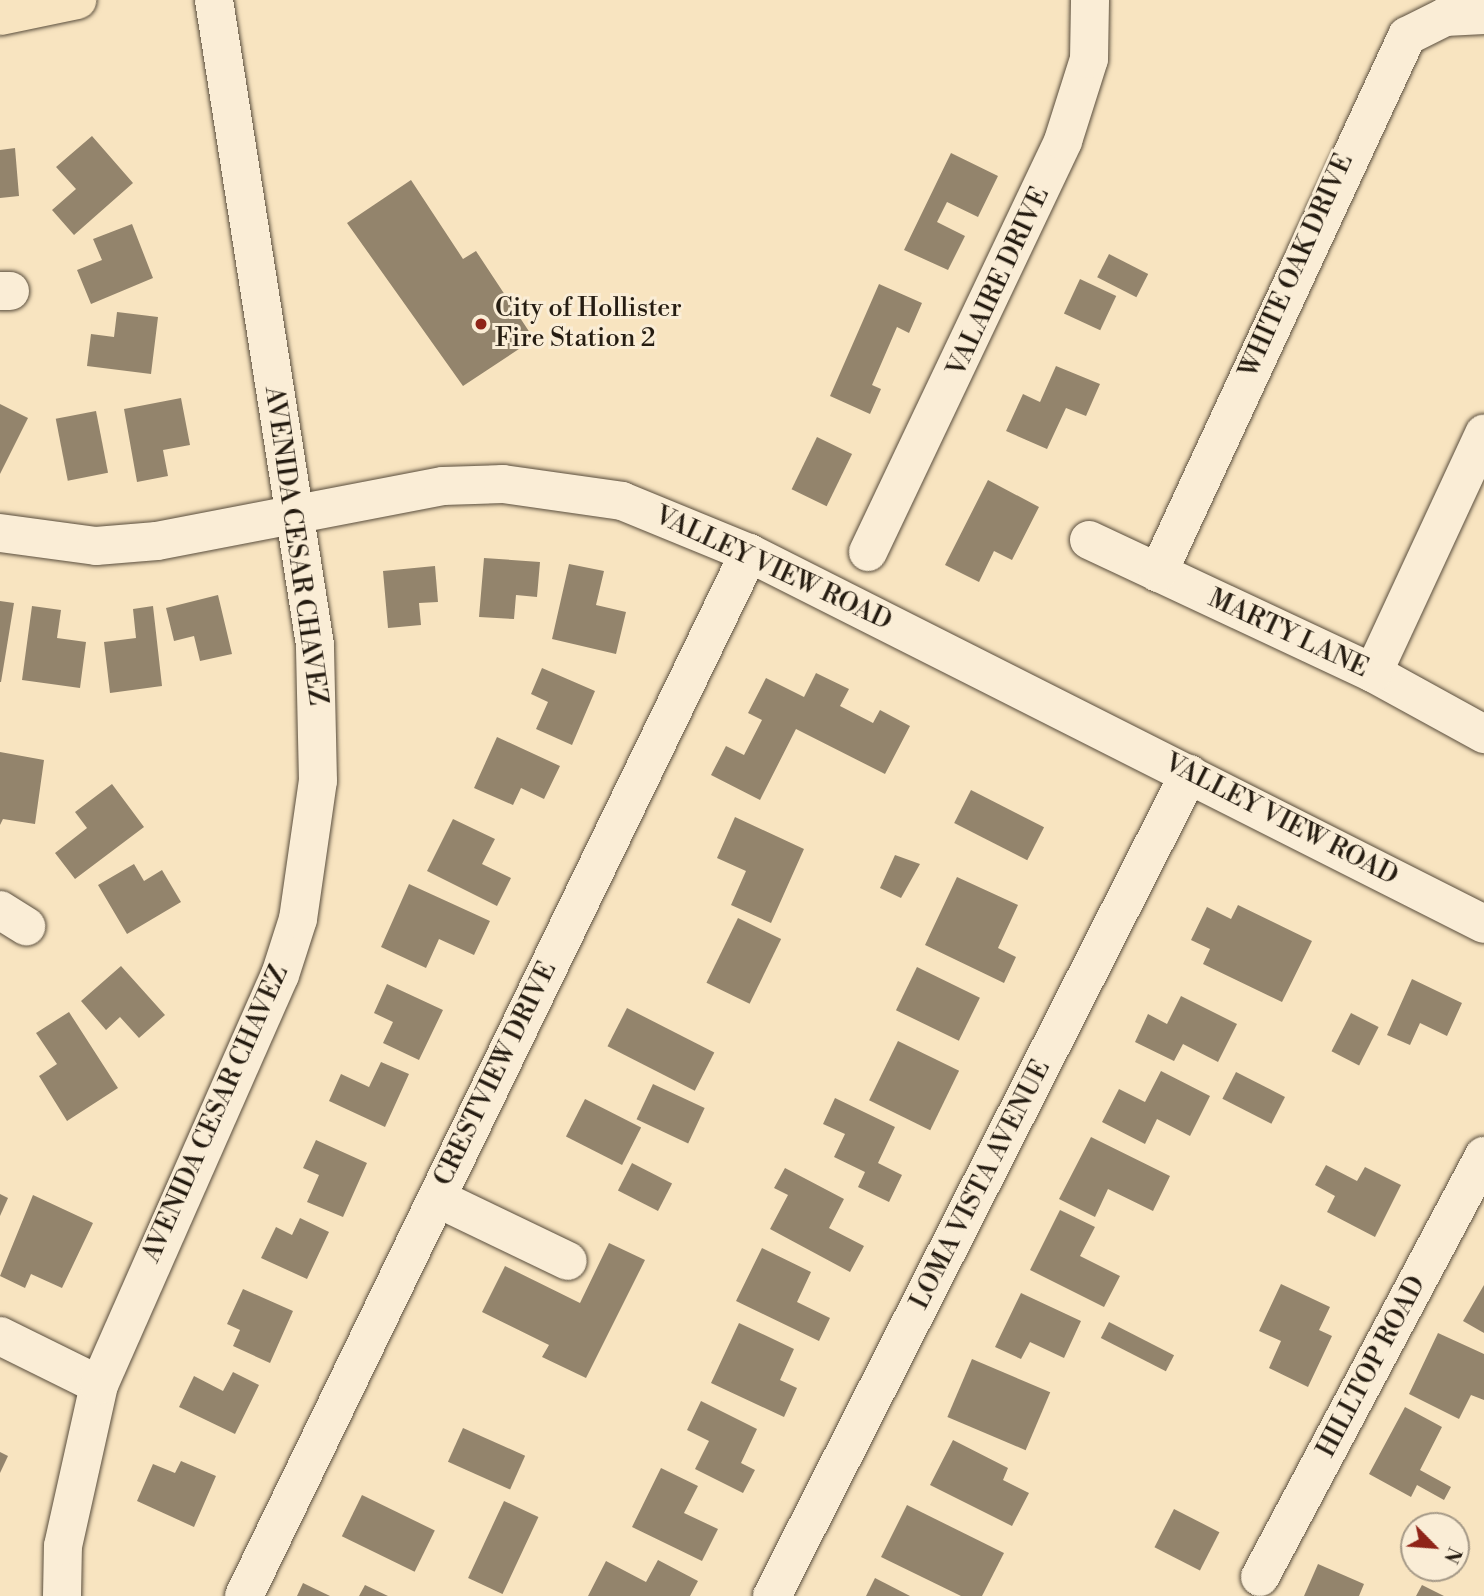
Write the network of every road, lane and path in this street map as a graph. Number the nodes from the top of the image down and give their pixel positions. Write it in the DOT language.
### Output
graph roads {
  1 [pos="77,0"];
  2 [pos="214,0"];
  3 [pos="1090,0"];
  4 [pos="1484,15"];
  5 [pos="0,16"];
  6 [pos="1484,434"];
  7 [pos="292,516"];
  8 [pos="0,533"];
  9 [pos="1089,540"];
  10 [pos="749,552"];
  11 [pos="869,552"];
  12 [pos="1158,573"];
  13 [pos="1373,673"];
  14 [pos="1484,734"];
  15 [pos="1189,774"];
  16 [pos="1484,924"];
  17 [pos="1484,1156"];
  18 [pos="437,1198"];
  19 [pos="568,1261"];
  20 [pos="0,1336"];
  21 [pos="99,1385"];
  22 [pos="1261,1577"];
  23 [pos="62,1596"];
  24 [pos="244,1596"];
  25 [pos="772,1596"];
  1 -- 5 [label="main road"];
  2 -- 7 [label="street, AVENIDA CESAR CHAVEZ"];
  3 -- 11 [label="street, VALAIRE DRIVE"];
  4 -- 12 [label="street, WHITE OAK DRIVE"];
  6 -- 13 [label="street"];
  7 -- 8 [label="street, VALLEY VIEW ROAD"];
  7 -- 10 [label="street, VALLEY VIEW ROAD"];
  7 -- 21 [label="street, AVENIDA CESAR CHAVEZ"];
  9 -- 12 [label="street, MARTY LANE"];
  10 -- 15 [label="street, VALLEY VIEW ROAD"];
  10 -- 18 [label="street, CRESTVIEW DRIVE"];
  12 -- 13 [label="street, MARTY LANE"];
  13 -- 14 [label="street, MARTY LANE"];
  15 -- 16 [label="street, VALLEY VIEW ROAD"];
  15 -- 25 [label="street, LOMA VISTA AVENUE"];
  17 -- 22 [label="street, HILLTOP ROAD"];
  18 -- 19 [label="street"];
  18 -- 24 [label="street, CRESTVIEW DRIVE"];
  20 -- 21 [label="street"];
  21 -- 23 [label="street, AVENIDA CESAR CHAVEZ"];
}
